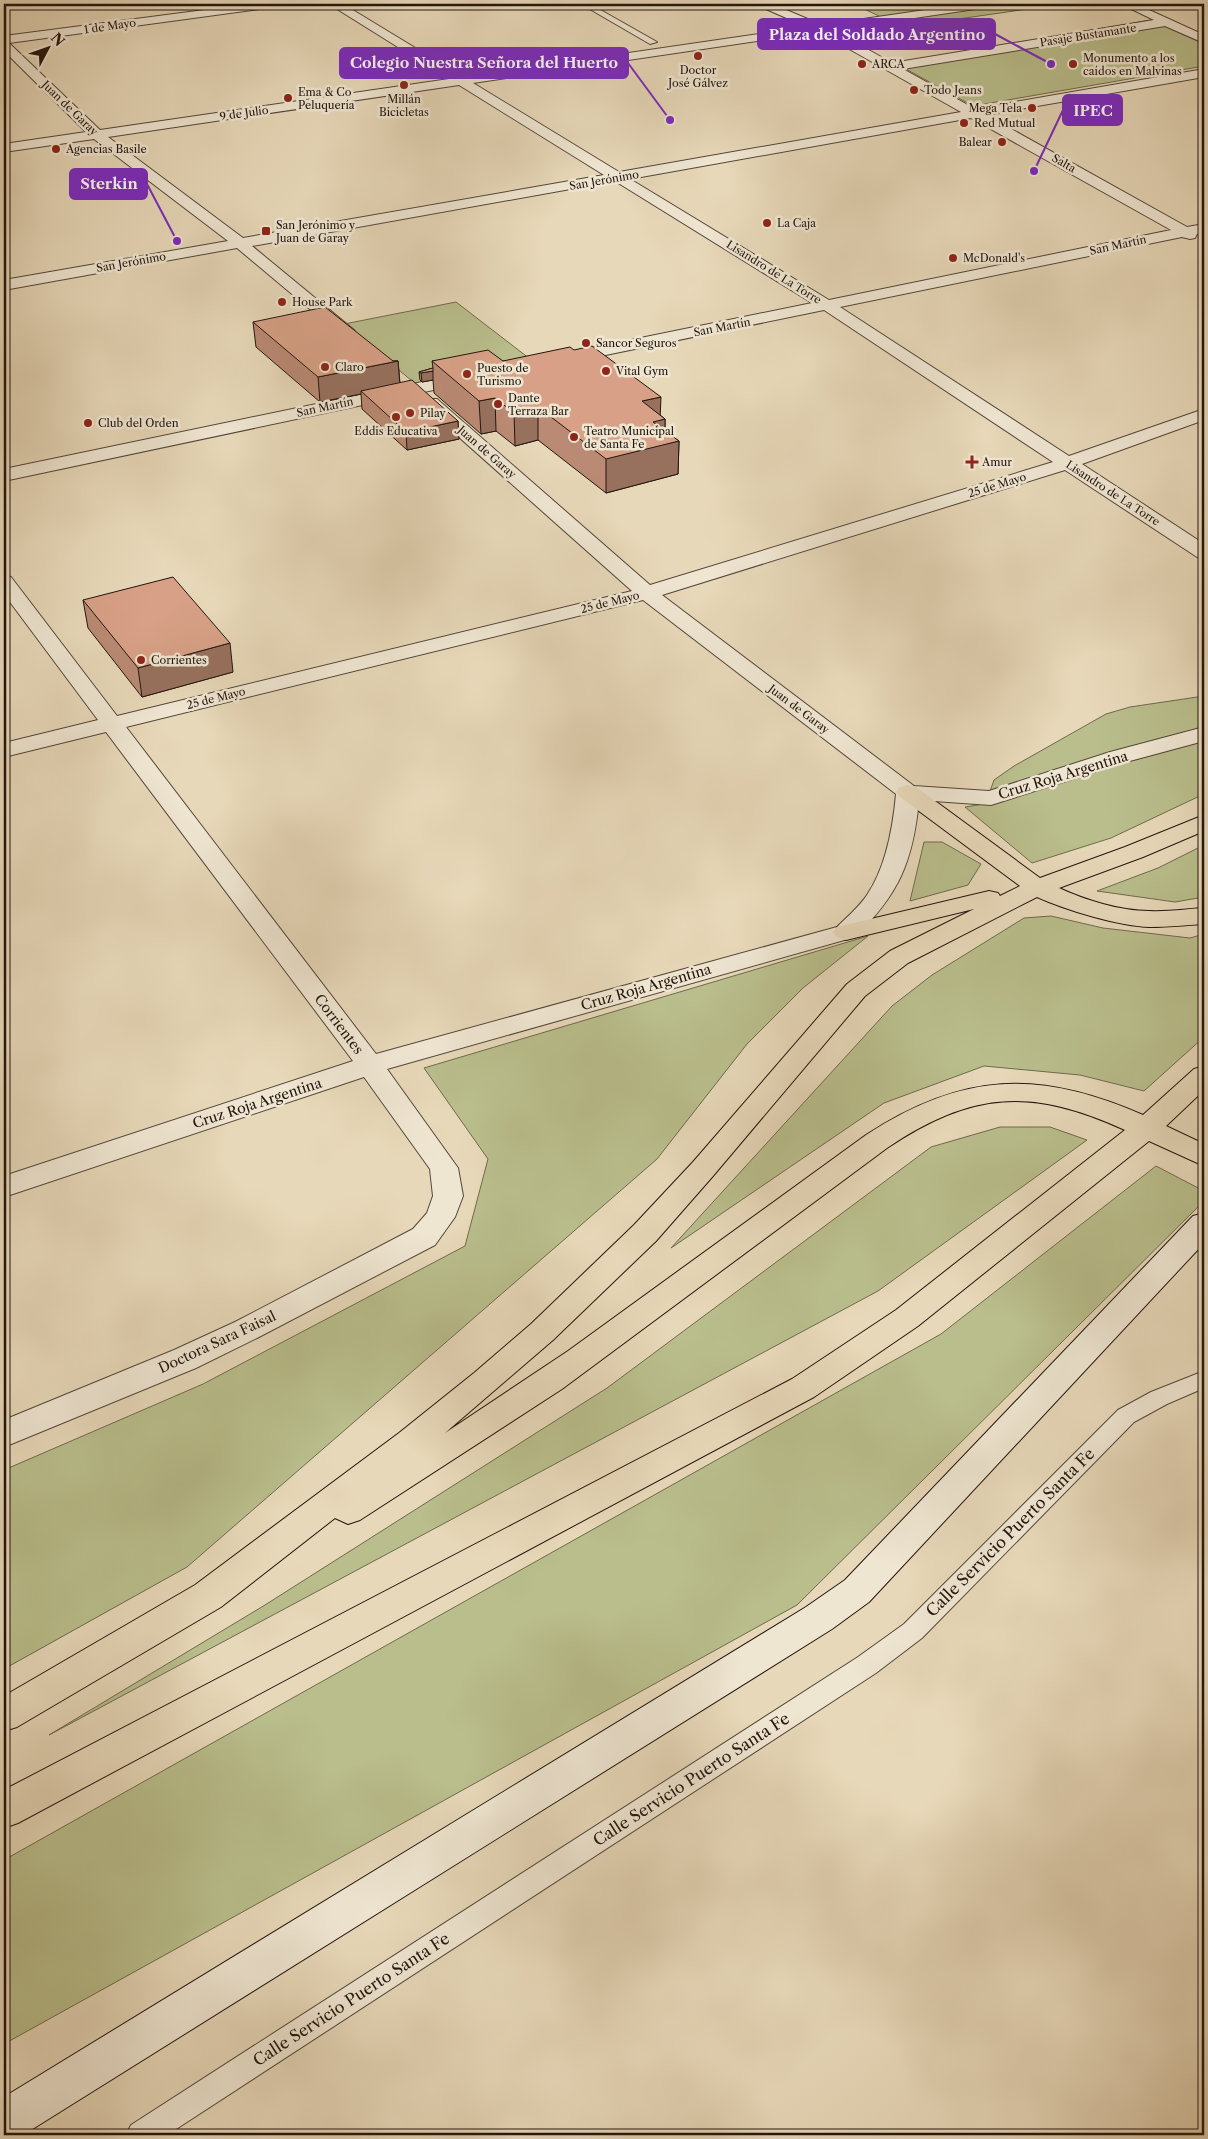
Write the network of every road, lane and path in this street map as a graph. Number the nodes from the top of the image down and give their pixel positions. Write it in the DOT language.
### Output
graph roads {
  1 [pos="275,4"];
  2 [pos="335,4"];
  3 [pos="585,4"];
  4 [pos="763,4"];
  5 [pos="989,4"];
  6 [pos="1127,4"];
  7 [pos="1166,22"];
  8 [pos="822,29"];
  9 [pos="1204,39"];
  10 [pos="4,40"];
  11 [pos="653,42"];
  12 [pos="4,45"];
  13 [pos="892,67"];
  14 [pos="1204,73"];
  15 [pos="461,81"];
  16 [pos="975,113"];
  17 [pos="97,135"];
  18 [pos="4,148"];
  19 [pos="620,177"];
  20 [pos="1204,228"];
  21 [pos="1183,232"];
  22 [pos="240,243"];
  23 [pos="1204,243"];
  24 [pos="4,285"];
  25 [pos="828,306"];
  26 [pos="362,344"];
  27 [pos="550,362"];
  28 [pos="482,375"];
  29 [pos="400,376"];
  30 [pos="415,388"];
  31 [pos="1204,414"];
  32 [pos="1068,463"];
  33 [pos="4,475"];
  34 [pos="1204,553"];
  35 [pos="4,581"];
  36 [pos="647,592"];
  37 [pos="113,724"];
  38 [pos="1204,734"];
  39 [pos="4,750"];
  40 [pos="908,792"];
  41 [pos="1204,822"];
  42 [pos="1036,887"];
  43 [pos="1204,916"];
  44 [pos="846,932"];
  45 [pos="370,1065"];
  46 [pos="1204,1075"];
  47 [pos="1146,1128"];
  48 [pos="1204,1156"];
  49 [pos="4,1187"];
  50 [pos="1204,1224"];
  51 [pos="424,1237"];
  52 [pos="1204,1379"];
  53 [pos="4,1434"];
  54 [pos="208,1596"];
  55 [pos="4,1715"];
  56 [pos="4,1810"];
  57 [pos="4,2122"];
  58 [pos="141,2135"];
  1 -- 10 [label="street, 1 de Mayo"];
  2 -- 15 [label="street, Lisandro de La Torre"];
  3 -- 11 [label="lane"];
  4 -- 8 [label="street, Salta"];
  5 -- 8 [label="street, 9 de Julio"];
  6 -- 7 [label="street"];
  7 -- 9 [label="street"];
  7 -- 13 [label="street, Pasaje Bustamante"];
  8 -- 13 [label="street, Salta"];
  8 -- 15 [label="street, 9 de Julio"];
  12 -- 17 [label="street, Juan de Garay"];
  13 -- 16 [label="street, Salta"];
  14 -- 16 [label="street, San Jerónimo"];
  15 -- 17 [label="street, 9 de Julio"];
  15 -- 19 [label="street, Lisandro de La Torre"];
  16 -- 19 [label="street, San Jerónimo"];
  16 -- 21 [label="street, Salta"];
  17 -- 18 [label="street, 9 de Julio"];
  17 -- 22 [label="street, Juan de Garay"];
  19 -- 22 [label="street, San Jerónimo"];
  19 -- 25 [label="street, Lisandro de La Torre"];
  20 -- 21 [label="street, San Martín"];
  21 -- 23 [label="street, Salta"];
  21 -- 25 [label="street, San Martín"];
  22 -- 24 [label="street, San Jerónimo"];
  22 -- 26 [label="street, Juan de Garay"];
  25 -- 27 [label="street, San Martín"];
  25 -- 32 [label="street, Lisandro de La Torre"];
  28 -- 30 [label="street, San Martín"];
  29 -- 30 [label="street, Juan de Garay"];
  30 -- 33 [label="street, San Martín"];
  30 -- 36 [label="street, Juan de Garay"];
  31 -- 32 [label="street, 25 de Mayo"];
  32 -- 34 [label="street, Lisandro de La Torre"];
  32 -- 36 [label="street, 25 de Mayo"];
  35 -- 37 [label="street, Corrientes"];
  36 -- 37 [label="street, 25 de Mayo"];
  36 -- 40 [label="street, Juan de Garay"];
  37 -- 39 [label="street, 25 de Mayo"];
  37 -- 45 [label="street, Corrientes"];
  38 -- 40 [label="street, Cruz Roja Argentina"];
  40 -- 42 [label="highway"];
  40 -- 44 [label="street"];
  41 -- 42 [label="highway"];
  42 -- 43 [label="highway"];
  42 -- 44 [label="highway"];
  42 -- 54 [label="highway"];
  44 -- 45 [label="street, Cruz Roja Argentina"];
  45 -- 49 [label="street, Cruz Roja Argentina"];
  45 -- 51 [label="street, Corrientes"];
  46 -- 47 [label="highway"];
  47 -- 48 [label="highway"];
  47 -- 54 [label="highway"];
  47 -- 56 [label="highway"];
  50 -- 57 [label="street"];
  51 -- 53 [label="street, Doctora Sara Faisal"];
  52 -- 58 [label="lane, Calle Servicio Puerto Santa Fe"];
  54 -- 55 [label="highway"];
}
